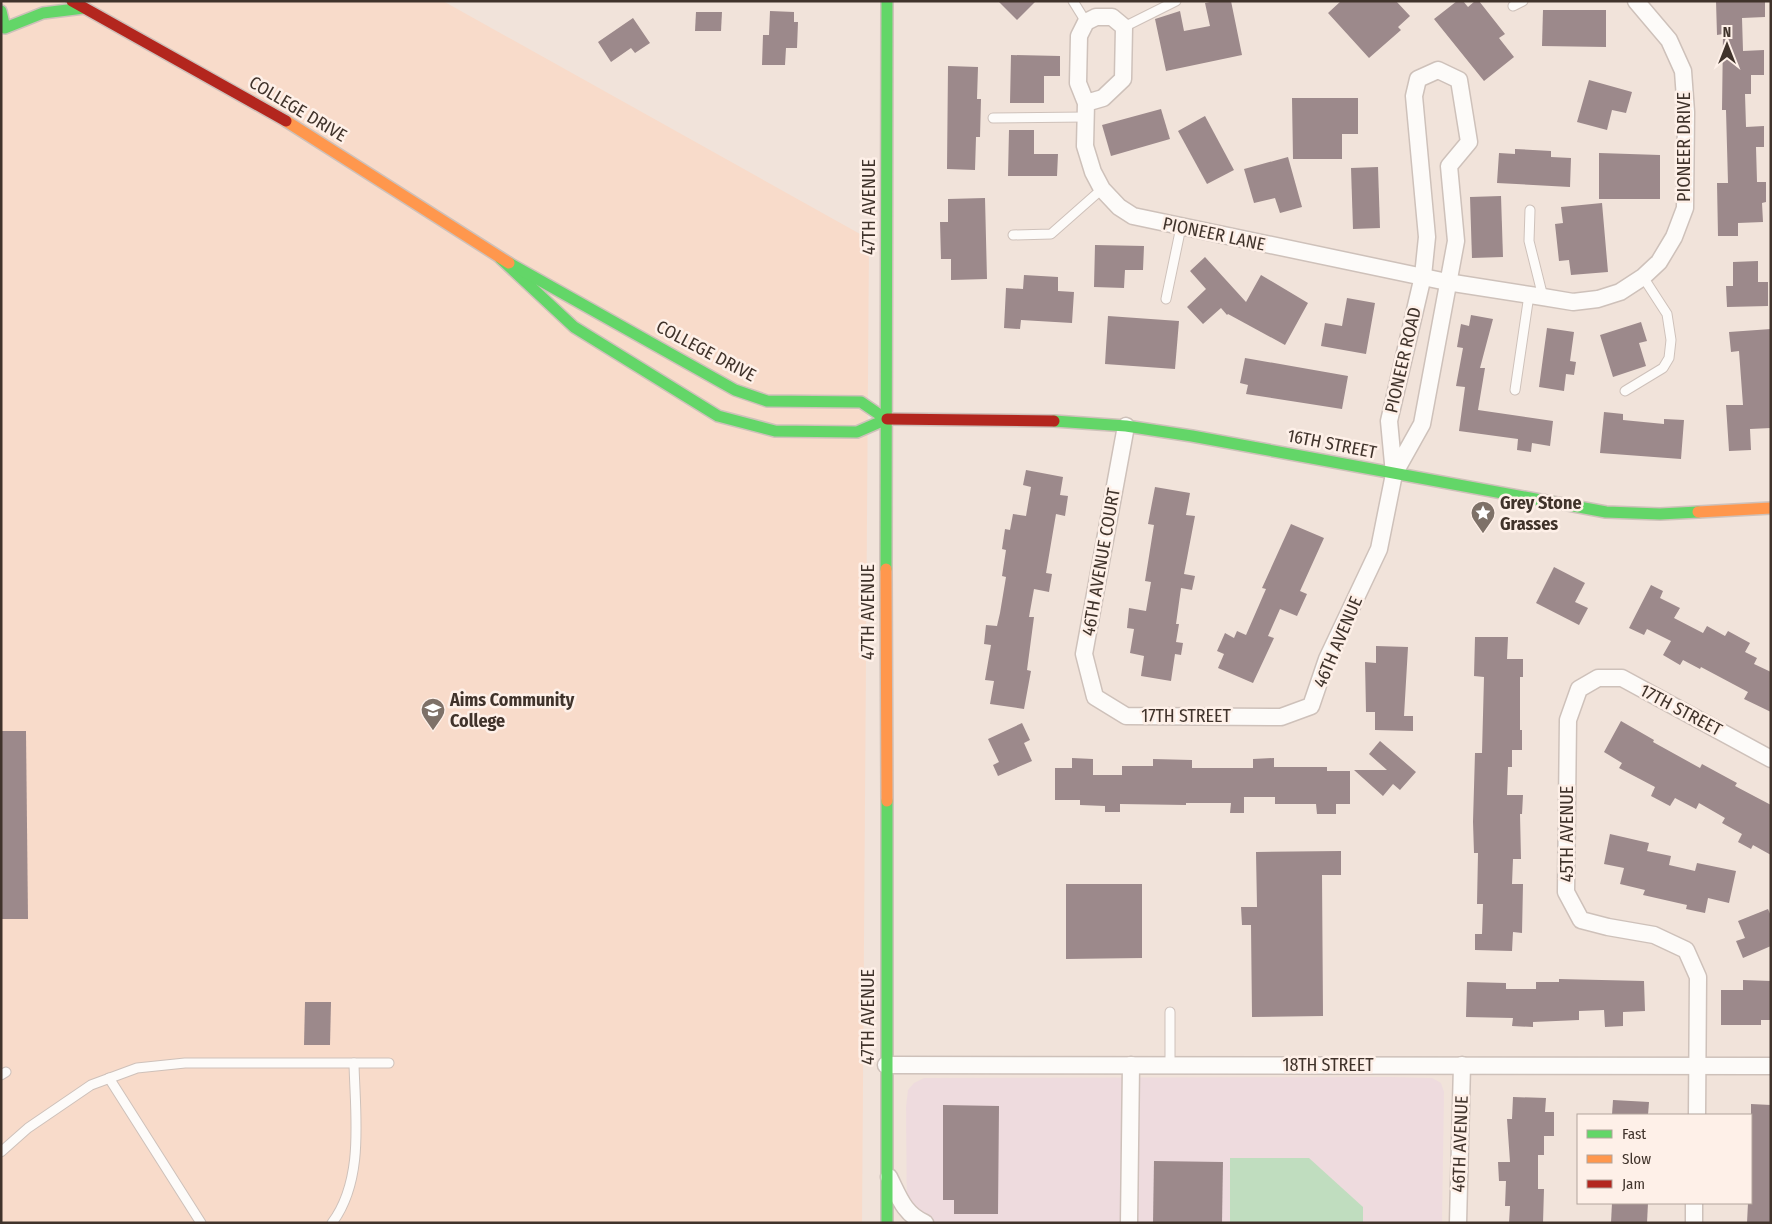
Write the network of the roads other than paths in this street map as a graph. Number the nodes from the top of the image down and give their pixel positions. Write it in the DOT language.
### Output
graph roads {
  1 [pos="72,1"];
  2 [pos="887,1"];
  3 [pos="1073,1"];
  4 [pos="1176,1"];
  5 [pos="1522,1"];
  6 [pos="1636,1"];
  7 [pos="1513,6"];
  8 [pos="17,8"];
  9 [pos="84,8"];
  10 [pos="1,11"];
  11 [pos="1086,22"];
  12 [pos="1124,27"];
  13 [pos="3,32"];
  14 [pos="1086,110"];
  15 [pos="992,118"];
  16 [pos="1449,166"];
  17 [pos="1421,167"];
  18 [pos="1102,190"];
  19 [pos="1530,210"];
  20 [pos="1181,227"];
  21 [pos="1014,235"];
  22 [pos="500,258"];
  23 [pos="1423,276"];
  24 [pos="1643,277"];
  25 [pos="1447,282"];
  26 [pos="1536,296"];
  27 [pos="1166,299"];
  28 [pos="1515,390"];
  29 [pos="1625,391"];
  30 [pos="886,419"];
  31 [pos="1126,426"];
  32 [pos="1394,474"];
  33 [pos="1771,508"];
  34 [pos="1379,549"];
  35 [pos="1588,684"];
  36 [pos="1096,697"];
  37 [pos="1281,717"];
  38 [pos="1771,759"];
  39 [pos="1170,1012"];
  40 [pos="354,1063"];
  41 [pos="389,1063"];
  42 [pos="886,1065"];
  43 [pos="1131,1065"];
  44 [pos="1170,1065"];
  45 [pos="1462,1065"];
  46 [pos="1698,1066"];
  47 [pos="1771,1066"];
  48 [pos="109,1078"];
  49 [pos="1697,1114"];
  50 [pos="1,1152"];
  51 [pos="886,1171"];
  52 [pos="1694,1204"];
  53 [pos="201,1223"];
  54 [pos="332,1223"];
  55 [pos="887,1223"];
  56 [pos="925,1223"];
  57 [pos="1129,1223"];
  58 [pos="1458,1223"];
  59 [pos="1694,1223"];
  1 -- 9 [label="main road, COLLEGE DRIVE"];
  2 -- 30 [label="main road, 47TH AVENUE"];
  3 -- 11 [label="lane"];
  4 -- 12 [label="lane"];
  5 -- 7 [label="lane"];
  6 -- 24 [label="street, PIONEER DRIVE"];
  8 -- 13 [label="main road"];
  9 -- 13 [label="main road"];
  9 -- 22 [label="main road, COLLEGE DRIVE"];
  10 -- 13 [label="main road"];
  11 -- 12 [label="street"];
  11 -- 14 [label="street, PIONEER LANE"];
  12 -- 14 [label="street"];
  14 -- 15 [label="lane"];
  14 -- 18 [label="street, PIONEER LANE"];
  16 -- 17 [label="street"];
  16 -- 17 [label="street, PIONEER ROAD"];
  16 -- 25 [label="street, PIONEER ROAD"];
  17 -- 23 [label="street, PIONEER ROAD"];
  18 -- 20 [label="street, PIONEER LANE"];
  18 -- 21 [label="lane"];
  19 -- 26 [label="lane"];
  20 -- 23 [label="street, PIONEER LANE"];
  20 -- 27 [label="lane"];
  22 -- 30 [label="main road, COLLEGE DRIVE"];
  22 -- 30 [label="main road, COLLEGE DRIVE"];
  23 -- 25 [label="street, PIONEER DRIVE"];
  23 -- 32 [label="street, PIONEER ROAD"];
  24 -- 26 [label="street, PIONEER DRIVE"];
  24 -- 29 [label="lane"];
  25 -- 26 [label="street, PIONEER DRIVE"];
  25 -- 32 [label="street, PIONEER ROAD"];
  26 -- 28 [label="lane"];
  30 -- 31 [label="main road, 16TH STREET"];
  30 -- 42 [label="main road, 47TH AVENUE"];
  31 -- 32 [label="main road, 16TH STREET"];
  31 -- 36 [label="street, 46TH AVENUE COURT"];
  32 -- 33 [label="main road, 16TH STREET"];
  32 -- 34 [label="street, PIONEER ROAD"];
  34 -- 37 [label="street, 46TH AVENUE"];
  35 -- 38 [label="street, 17TH STREET"];
  35 -- 46 [label="street, 45TH AVENUE"];
  36 -- 37 [label="street, 17TH STREET"];
  39 -- 44 [label="lane"];
  40 -- 41 [label="lane"];
  40 -- 48 [label="lane"];
  40 -- 54 [label="lane"];
  42 -- 43 [label="street, 18TH STREET"];
  42 -- 51 [label="main road, 47TH AVENUE"];
  43 -- 44 [label="street, 18TH STREET"];
  43 -- 57 [label="street"];
  44 -- 45 [label="street, 18TH STREET"];
  45 -- 46 [label="street, 18TH STREET"];
  45 -- 58 [label="street, 46TH AVENUE"];
  46 -- 47 [label="street, 18TH STREET"];
  46 -- 49 [label="street, 45TH AVENUE"];
  48 -- 50 [label="lane"];
  48 -- 53 [label="lane"];
  51 -- 55 [label="main road, 47TH AVENUE"];
  51 -- 56 [label="street"];
  52 -- 59 [label="street"];
}
